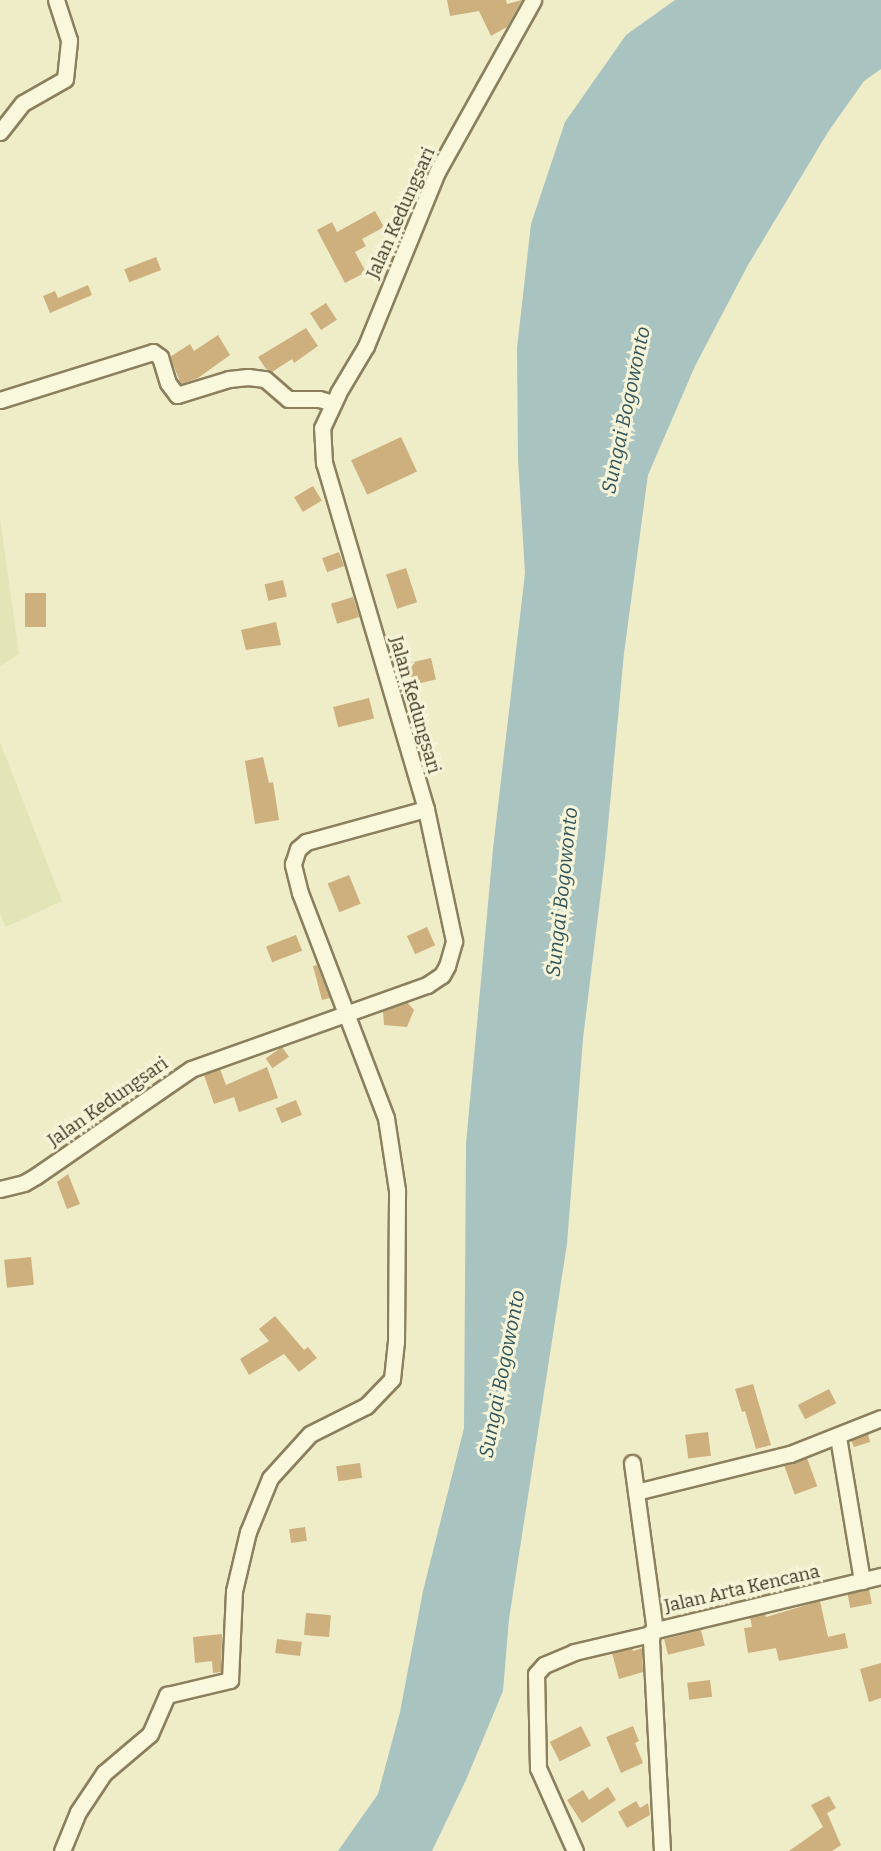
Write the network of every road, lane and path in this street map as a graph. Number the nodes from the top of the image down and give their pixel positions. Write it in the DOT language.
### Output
graph roads {
  1 [pos="56,0"];
  2 [pos="533,0"];
  3 [pos="0,132"];
  4 [pos="0,400"];
  5 [pos="333,403"];
  6 [pos="426,809"];
  7 [pos="347,1014"];
  8 [pos="0,1189"];
  9 [pos="881,1418"];
  10 [pos="838,1437"];
  11 [pos="632,1463"];
  12 [pos="636,1492"];
  13 [pos="881,1576"];
  14 [pos="862,1581"];
  15 [pos="653,1632"];
  16 [pos="62,1851"];
  17 [pos="575,1851"];
  18 [pos="662,1851"];
  1 -- 3 [label="street"];
  2 -- 5 [label="street, Jalan Kedungsari"];
  4 -- 5 [label="street"];
  5 -- 6 [label="street, Jalan Kedungsari"];
  6 -- 7 [label="street, Jalan Kedungsari"];
  6 -- 7 [label="street"];
  7 -- 8 [label="street, Jalan Kedungsari"];
  7 -- 16 [label="street"];
  9 -- 10 [label="street"];
  10 -- 12 [label="street"];
  10 -- 14 [label="street"];
  11 -- 12 [label="street"];
  12 -- 15 [label="street"];
  13 -- 14 [label="street, Jalan Arta Kencana"];
  14 -- 15 [label="street, Jalan Arta Kencana"];
  15 -- 17 [label="street"];
  15 -- 18 [label="street, Jalan Arta Kencana"];
}
